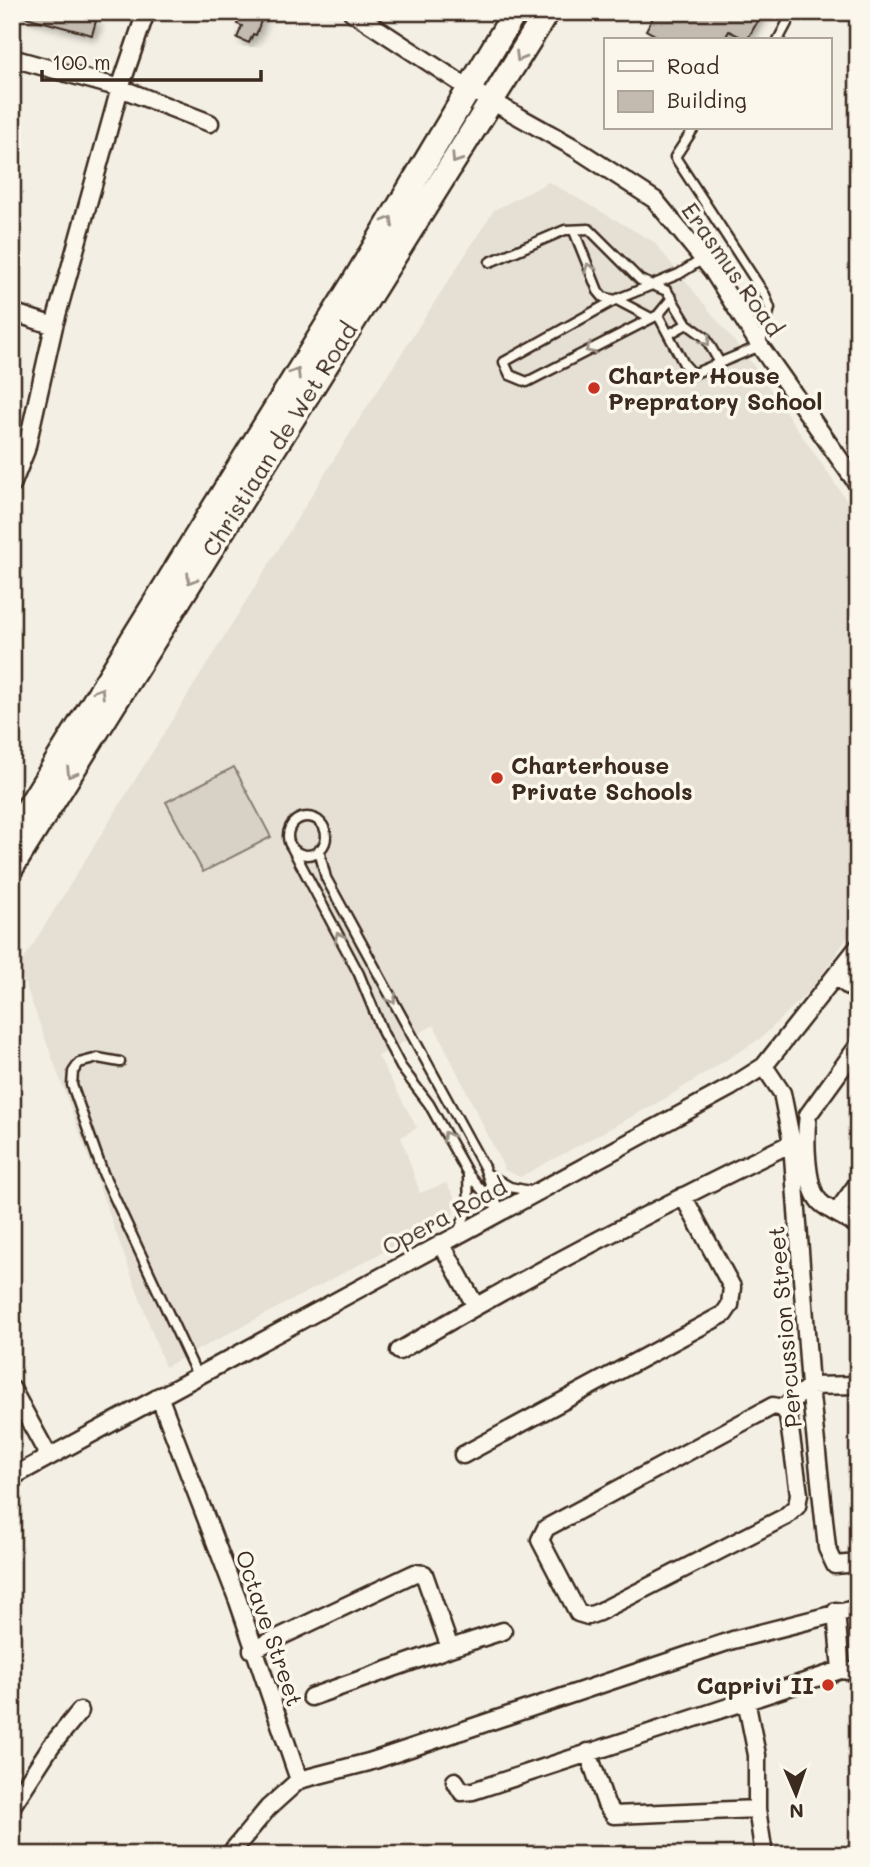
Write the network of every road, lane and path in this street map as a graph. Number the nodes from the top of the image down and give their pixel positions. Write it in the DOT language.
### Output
graph roads {
  1 [pos="146,12"];
  2 [pos="352,12"];
  3 [pos="515,12"];
  4 [pos="547,12"];
  5 [pos="793,12"];
  6 [pos="779,38"];
  7 [pos="12,58"];
  8 [pos="468,88"];
  9 [pos="120,89"];
  10 [pos="493,102"];
  11 [pos="210,123"];
  12 [pos="693,130"];
  13 [pos="574,231"];
  14 [pos="703,259"];
  15 [pos="490,262"];
  16 [pos="656,285"];
  17 [pos="672,298"];
  18 [pos="615,300"];
  19 [pos="12,312"];
  20 [pos="654,316"];
  21 [pos="687,324"];
  22 [pos="54,326"];
  23 [pos="670,334"];
  24 [pos="760,346"];
  25 [pos="720,363"];
  26 [pos="14,480"];
  27 [pos="858,485"];
  28 [pos="12,834"];
  29 [pos="291,846"];
  30 [pos="319,850"];
  31 [pos="12,867"];
  32 [pos="858,947"];
  33 [pos="836,977"];
  34 [pos="858,993"];
  35 [pos="858,1046"];
  36 [pos="120,1062"];
  37 [pos="764,1066"];
  38 [pos="792,1143"];
  39 [pos="486,1173"];
  40 [pos="468,1174"];
  41 [pos="858,1183"];
  42 [pos="537,1192"];
  43 [pos="683,1196"];
  44 [pos="500,1211"];
  45 [pos="837,1212"];
  46 [pos="858,1226"];
  47 [pos="456,1235"];
  48 [pos="441,1243"];
  49 [pos="475,1305"];
  50 [pos="399,1350"];
  51 [pos="197,1375"];
  52 [pos="858,1385"];
  53 [pos="810,1386"];
  54 [pos="12,1388"];
  55 [pos="159,1396"];
  56 [pos="789,1402"];
  57 [pos="48,1455"];
  58 [pos="463,1455"];
  59 [pos="12,1477"];
  60 [pos="858,1563"];
  61 [pos="858,1608"];
  62 [pos="836,1611"];
  63 [pos="503,1631"];
  64 [pos="450,1648"];
  65 [pos="252,1650"];
  66 [pos="849,1671"];
  67 [pos="310,1697"];
  68 [pos="746,1700"];
  69 [pos="80,1711"];
  70 [pos="588,1752"];
  71 [pos="299,1780"];
  72 [pos="455,1782"];
  73 [pos="12,1806"];
  74 [pos="757,1810"];
  75 [pos="229,1855"];
  76 [pos="764,1855"];
  1 -- 9 [label="street"];
  2 -- 8 [label="street, Erasmus Road"];
  3 -- 8 [label="main road, Christiaan de Wet Road"];
  4 -- 10 [label="main road, Christiaan de Wet Road, one-way"];
  5 -- 6 [label="lane"];
  7 -- 9 [label="street"];
  8 -- 10 [label="street, Erasmus Road"];
  28 -- 8 [label="main road, Christiaan de Wet Road, one-way"];
  9 -- 11 [label="street"];
  9 -- 22 [label="street"];
  10 -- 14 [label="street, Erasmus Road"];
  10 -- 31 [label="main road, Christiaan de Wet Road, one-way"];
  12 -- 24 [label="lane"];
  13 -- 15 [label="lane"];
  13 -- 16 [label="lane"];
  18 -- 13 [label="lane, one-way"];
  14 -- 16 [label="lane"];
  14 -- 24 [label="street, Erasmus Road"];
  16 -- 17 [label="lane"];
  16 -- 18 [label="lane"];
  17 -- 20 [label="lane"];
  17 -- 21 [label="lane"];
  18 -- 20 [label="lane"];
  20 -- 18 [label="lane, one-way"];
  19 -- 22 [label="street"];
  20 -- 23 [label="lane"];
  21 -- 23 [label="lane"];
  21 -- 25 [label="lane, one-way"];
  22 -- 26 [label="street"];
  23 -- 25 [label="lane"];
  24 -- 25 [label="lane"];
  24 -- 27 [label="street, Erasmus Road"];
  29 -- 30 [label="lane"];
  29 -- 30 [label="lane"];
  40 -- 29 [label="lane, one-way"];
  30 -- 39 [label="lane, one-way"];
  32 -- 33 [label="street, Opera Road"];
  33 -- 34 [label="street"];
  33 -- 37 [label="street, Opera Road"];
  35 -- 45 [label="street"];
  36 -- 51 [label="lane"];
  37 -- 38 [label="street, Percussion Street"];
  37 -- 42 [label="street, Opera Road"];
  38 -- 43 [label="street"];
  38 -- 53 [label="street, Percussion Street"];
  39 -- 42 [label="lane"];
  39 -- 44 [label="lane"];
  40 -- 44 [label="lane"];
  40 -- 47 [label="lane"];
  41 -- 45 [label="street"];
  42 -- 44 [label="street, Opera Road"];
  43 -- 49 [label="street"];
  43 -- 58 [label="street"];
  44 -- 47 [label="street, Opera Road"];
  45 -- 46 [label="street"];
  47 -- 48 [label="street, Opera Road"];
  48 -- 49 [label="street"];
  48 -- 51 [label="street, Opera Road"];
  49 -- 50 [label="street"];
  51 -- 55 [label="street, Opera Road"];
  52 -- 53 [label="street"];
  53 -- 56 [label="street"];
  53 -- 60 [label="street, Percussion Street"];
  54 -- 57 [label="street"];
  55 -- 57 [label="street, Opera Road"];
  55 -- 65 [label="street, Octave Street"];
  56 -- 56 [label="street"];
  57 -- 59 [label="street, Opera Road"];
  61 -- 62 [label="street"];
  62 -- 66 [label="street"];
  62 -- 71 [label="street"];
  63 -- 64 [label="street"];
  64 -- 65 [label="street"];
  64 -- 67 [label="street"];
  65 -- 71 [label="street, Octave Street"];
  66 -- 68 [label="street"];
  68 -- 70 [label="street"];
  68 -- 74 [label="street"];
  69 -- 73 [label="street"];
  70 -- 72 [label="street"];
  70 -- 74 [label="street"];
  71 -- 75 [label="street"];
  74 -- 76 [label="street"];
}
